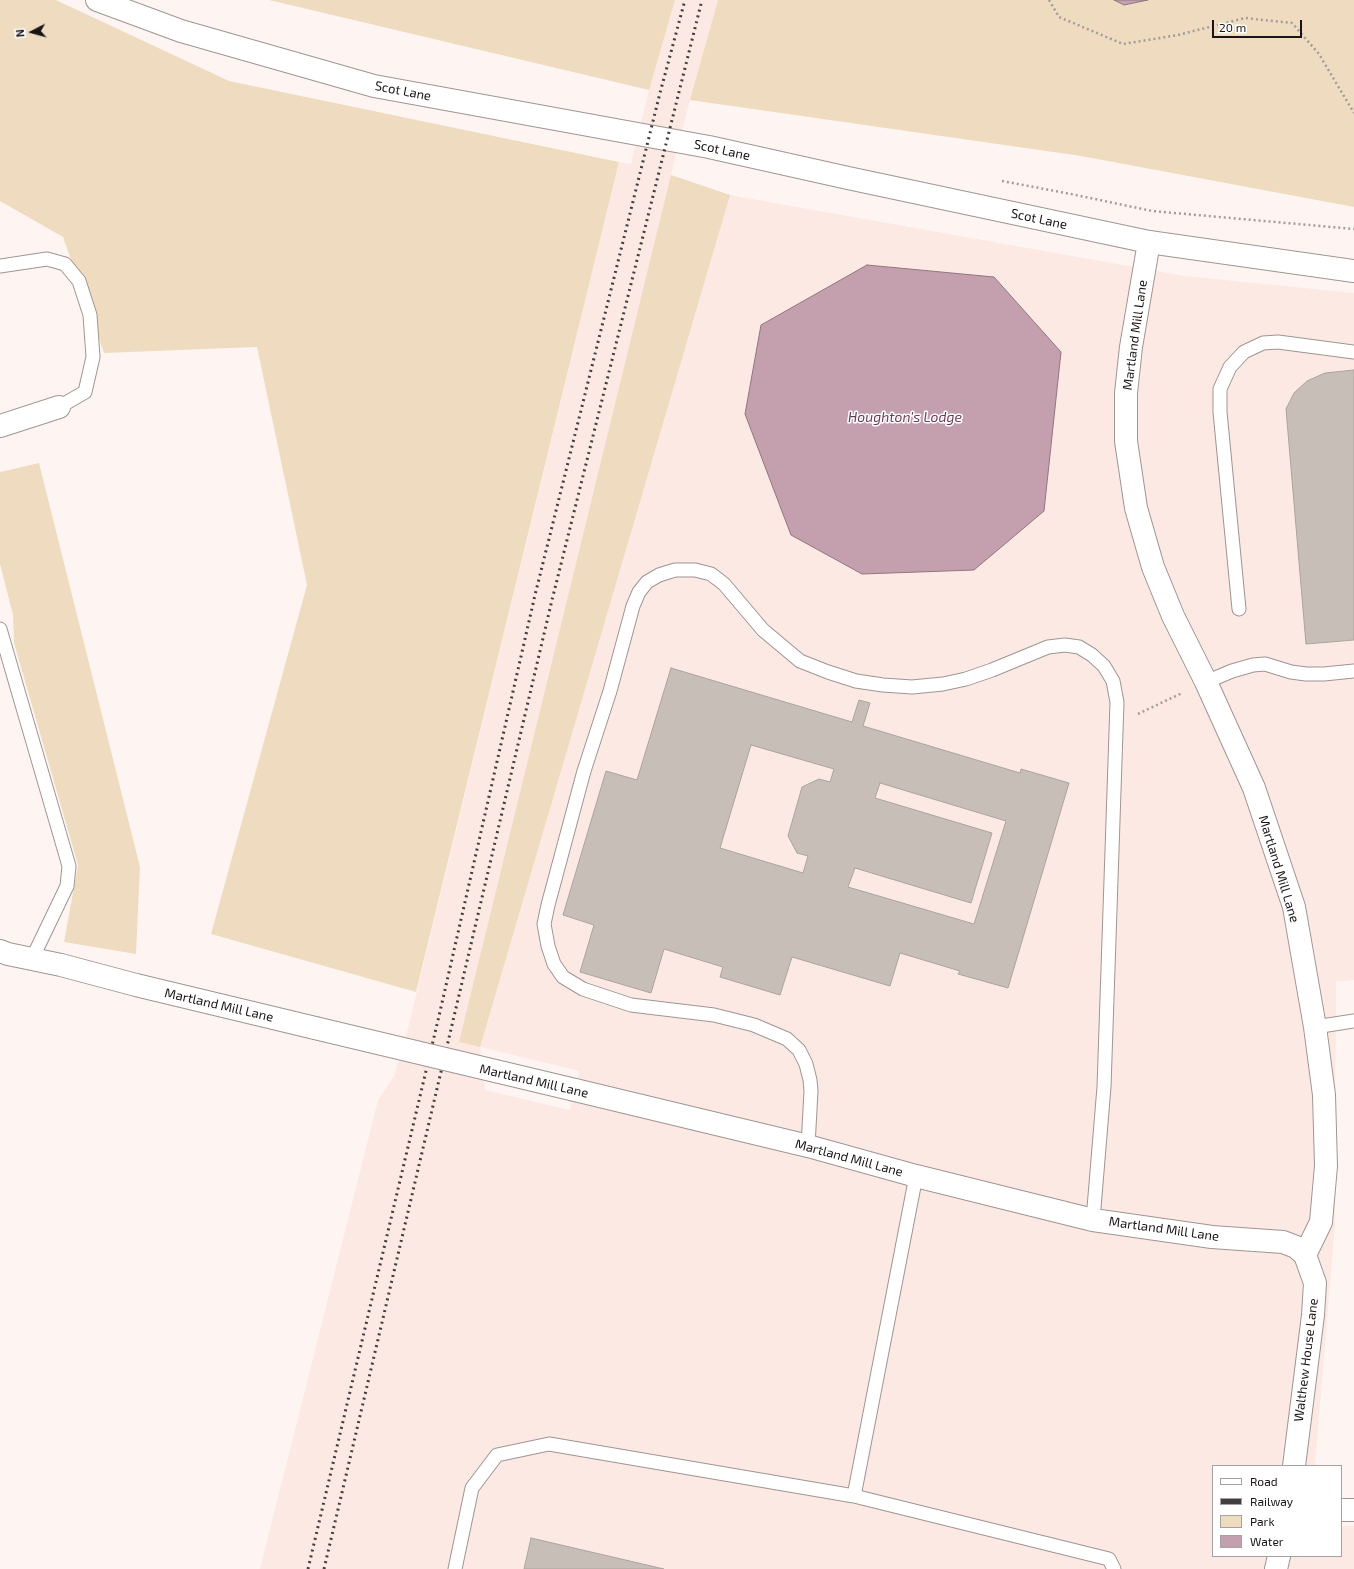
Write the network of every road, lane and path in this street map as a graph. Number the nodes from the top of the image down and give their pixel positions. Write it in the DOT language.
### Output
graph roads {
  1 [pos="97,0"];
  2 [pos="1049,0"];
  3 [pos="1354,113"];
  4 [pos="1149,242"];
  5 [pos="0,266"];
  6 [pos="1354,271"];
  7 [pos="1354,352"];
  8 [pos="59,407"];
  9 [pos="0,426"];
  10 [pos="1239,610"];
  11 [pos="0,629"];
  12 [pos="1354,671"];
  13 [pos="1206,682"];
  14 [pos="1116,721"];
  15 [pos="0,951"];
  16 [pos="32,959"];
  17 [pos="1354,1021"];
  18 [pos="1315,1027"];
  19 [pos="808,1146"];
  20 [pos="916,1176"];
  21 [pos="1093,1220"];
  22 [pos="1305,1255"];
  23 [pos="1294,1465"];
  24 [pos="854,1496"];
  25 [pos="1342,1510"];
  26 [pos="1354,1510"];
  27 [pos="1279,1557"];
  28 [pos="455,1569"];
  29 [pos="1114,1569"];
  30 [pos="1276,1569"];
  1 -- 4 [label="street, Scot Lane"];
  2 -- 3 [label="path"];
  4 -- 6 [label="street, Scot Lane"];
  4 -- 13 [label="street, Martland Mill Lane"];
  5 -- 8 [label="lane"];
  7 -- 10 [label="lane"];
  8 -- 9 [label="street"];
  11 -- 16 [label="lane"];
  12 -- 13 [label="lane"];
  13 -- 14 [label="path"];
  13 -- 18 [label="street, Martland Mill Lane"];
  14 -- 19 [label="lane"];
  14 -- 21 [label="lane"];
  15 -- 16 [label="street, Martland Mill Lane"];
  16 -- 19 [label="street, Martland Mill Lane, bridge"];
  17 -- 18 [label="lane"];
  18 -- 22 [label="street, Martland Mill Lane"];
  19 -- 20 [label="street, Martland Mill Lane"];
  20 -- 21 [label="street, Martland Mill Lane"];
  20 -- 24 [label="lane"];
  21 -- 22 [label="street, Martland Mill Lane"];
  22 -- 23 [label="street, Walthew House Lane"];
  24 -- 28 [label="lane"];
  24 -- 29 [label="lane"];
  25 -- 26 [label="street"];
  27 -- 30 [label="street"];
}
